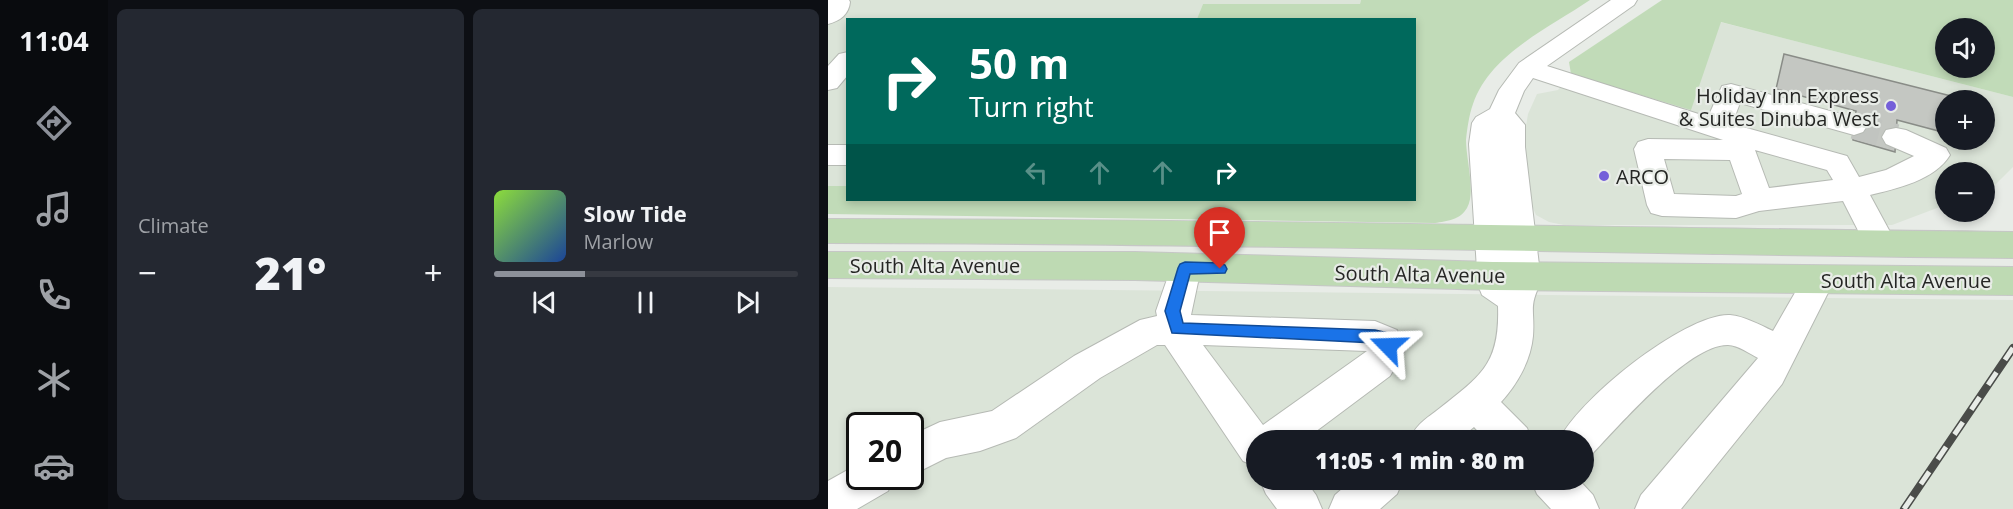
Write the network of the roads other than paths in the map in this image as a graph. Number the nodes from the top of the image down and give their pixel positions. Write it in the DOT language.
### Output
graph roads {
  1 [pos="835,0"];
  2 [pos="1626,0"];
  3 [pos="828,19"];
  4 [pos="846,21"];
  5 [pos="846,61"];
  6 [pos="1528,68"];
  7 [pos="828,82"];
  8 [pos="1642,105"];
  9 [pos="1501,115"];
  10 [pos="1854,126"];
  11 [pos="1718,129"];
  12 [pos="1896,137"];
  13 [pos="1743,143"];
  14 [pos="1648,149"];
  15 [pos="1852,189"];
  16 [pos="1759,200"];
  17 [pos="828,231"];
  18 [pos="1489,237"];
  19 [pos="1521,239"];
  20 [pos="1880,243"];
  21 [pos="2013,244"];
  22 [pos="828,265"];
  23 [pos="1185,268"];
  24 [pos="1819,279"];
  25 [pos="2013,281"];
  26 [pos="1511,284"];
  27 [pos="1177,329"];
  28 [pos="1780,352"];
  29 [pos="1474,401"];
  30 [pos="1287,430"];
  31 [pos="1441,430"];
  32 [pos="1502,430"];
  33 [pos="1589,430"];
  34 [pos="1246,433"];
  35 [pos="924,450"];
  36 [pos="851,490"];
  37 [pos="1288,490"];
  38 [pos="1371,490"];
  39 [pos="1561,490"];
  40 [pos="828,503"];
  41 [pos="1302,509"];
  42 [pos="1349,509"];
  43 [pos="1579,509"];
  44 [pos="1654,509"];
  1 -- 3 [label="street"];
  2 -- 6 [label="street"];
  3 -- 4 [label="street"];
  5 -- 7 [label="street"];
  6 -- 8 [label="street"];
  6 -- 9 [label="street"];
  8 -- 11 [label="street"];
  8 -- 14 [label="street"];
  9 -- 18 [label="street"];
  9 -- 19 [label="street"];
  10 -- 11 [label="street"];
  11 -- 13 [label="street"];
  12 -- 15 [label="street"];
  13 -- 14 [label="street"];
  13 -- 15 [label="street"];
  13 -- 16 [label="street"];
  14 -- 16 [label="street"];
  15 -- 16 [label="street"];
  15 -- 20 [label="street"];
  17 -- 18 [label="main road, South Alta Avenue"];
  18 -- 19 [label="main road, South Alta Avenue"];
  18 -- 26 [label="street"];
  19 -- 20 [label="main road, South Alta Avenue"];
  19 -- 26 [label="street"];
  20 -- 21 [label="main road, South Alta Avenue"];
  22 -- 23 [label="main road, South Alta Avenue"];
  23 -- 26 [label="main road, South Alta Avenue"];
  23 -- 27 [label="street"];
  24 -- 25 [label="main road, South Alta Avenue"];
  24 -- 26 [label="main road, South Alta Avenue"];
  24 -- 28 [label="street"];
  26 -- 29 [label="street"];
  27 -- 30 [label="street"];
  27 -- 34 [label="street"];
  27 -- 35 [label="street"];
  28 -- 33 [label="street"];
  28 -- 44 [label="street"];
  29 -- 31 [label="street"];
  29 -- 32 [label="street"];
  36 -- 40 [label="street"];
  37 -- 41 [label="street"];
  38 -- 42 [label="street"];
  39 -- 43 [label="street"];
}
